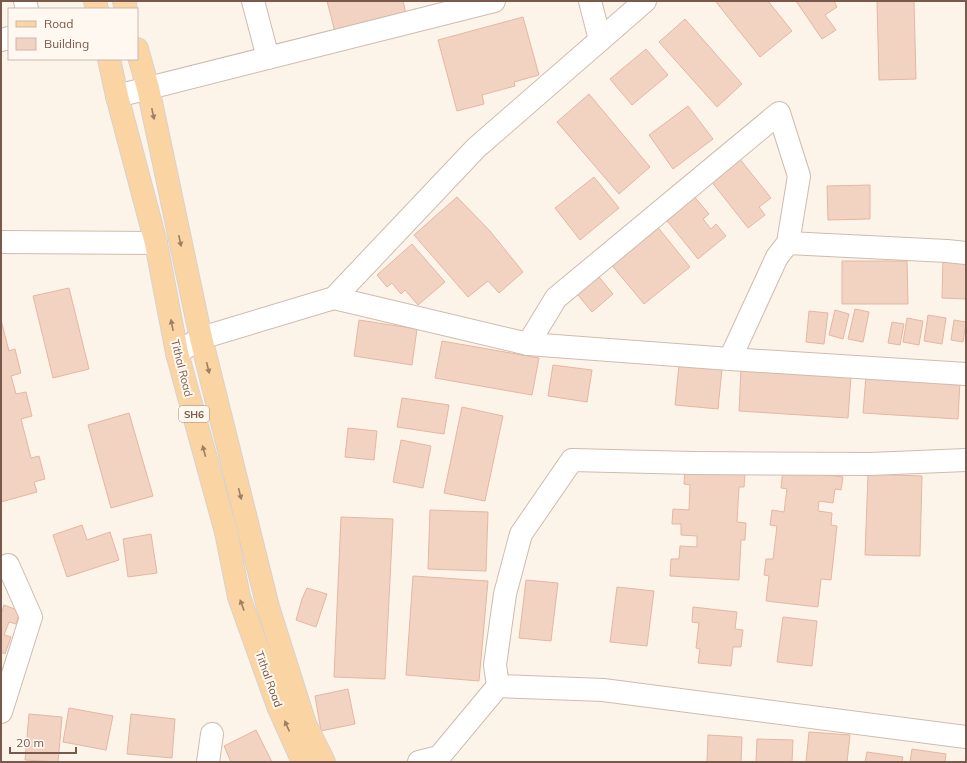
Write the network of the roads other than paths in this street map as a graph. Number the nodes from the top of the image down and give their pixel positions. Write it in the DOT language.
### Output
graph roads {
  1 [pos="253,1"];
  2 [pos="494,1"];
  3 [pos="590,1"];
  4 [pos="645,1"];
  5 [pos="600,40"];
  6 [pos="138,53"];
  7 [pos="268,58"];
  8 [pos="109,60"];
  9 [pos="148,88"];
  10 [pos="117,96"];
  11 [pos="1,242"];
  12 [pos="788,243"];
  13 [pos="156,244"];
  14 [pos="966,253"];
  15 [pos="334,298"];
  16 [pos="201,338"];
  17 [pos="528,344"];
  18 [pos="177,352"];
  19 [pos="730,360"];
  20 [pos="966,374"];
  21 [pos="966,460"];
  22 [pos="8,565"];
  23 [pos="11,590"];
  24 [pos="498,686"];
  25 [pos="1,712"];
  26 [pos="212,734"];
  27 [pos="966,737"];
  28 [pos="208,762"];
  29 [pos="303,762"];
  30 [pos="324,762"];
  31 [pos="419,762"];
  1 -- 7 [label="street"];
  2 -- 7 [label="street"];
  3 -- 5 [label="street"];
  4 -- 5 [label="street"];
  5 -- 15 [label="street"];
  6 -- 9 [label="main road"];
  7 -- 9 [label="street"];
  8 -- 10 [label="main road, Tithal Road / SH6"];
  9 -- 10 [label="street"];
  9 -- 16 [label="main road, one-way"];
  10 -- 13 [label="main road, Tithal Road / SH6"];
  11 -- 13 [label="street"];
  12 -- 14 [label="street"];
  12 -- 17 [label="street"];
  12 -- 19 [label="street"];
  18 -- 13 [label="main road, Tithal Road / SH6, one-way"];
  15 -- 16 [label="street"];
  15 -- 17 [label="street"];
  16 -- 18 [label="street"];
  16 -- 30 [label="main road, one-way"];
  17 -- 19 [label="street"];
  29 -- 18 [label="main road, Tithal Road / SH6, one-way"];
  19 -- 20 [label="street"];
  21 -- 24 [label="street"];
  22 -- 23 [label="street"];
  23 -- 25 [label="street"];
  24 -- 27 [label="street"];
  24 -- 31 [label="street"];
  26 -- 28 [label="street"];
}
